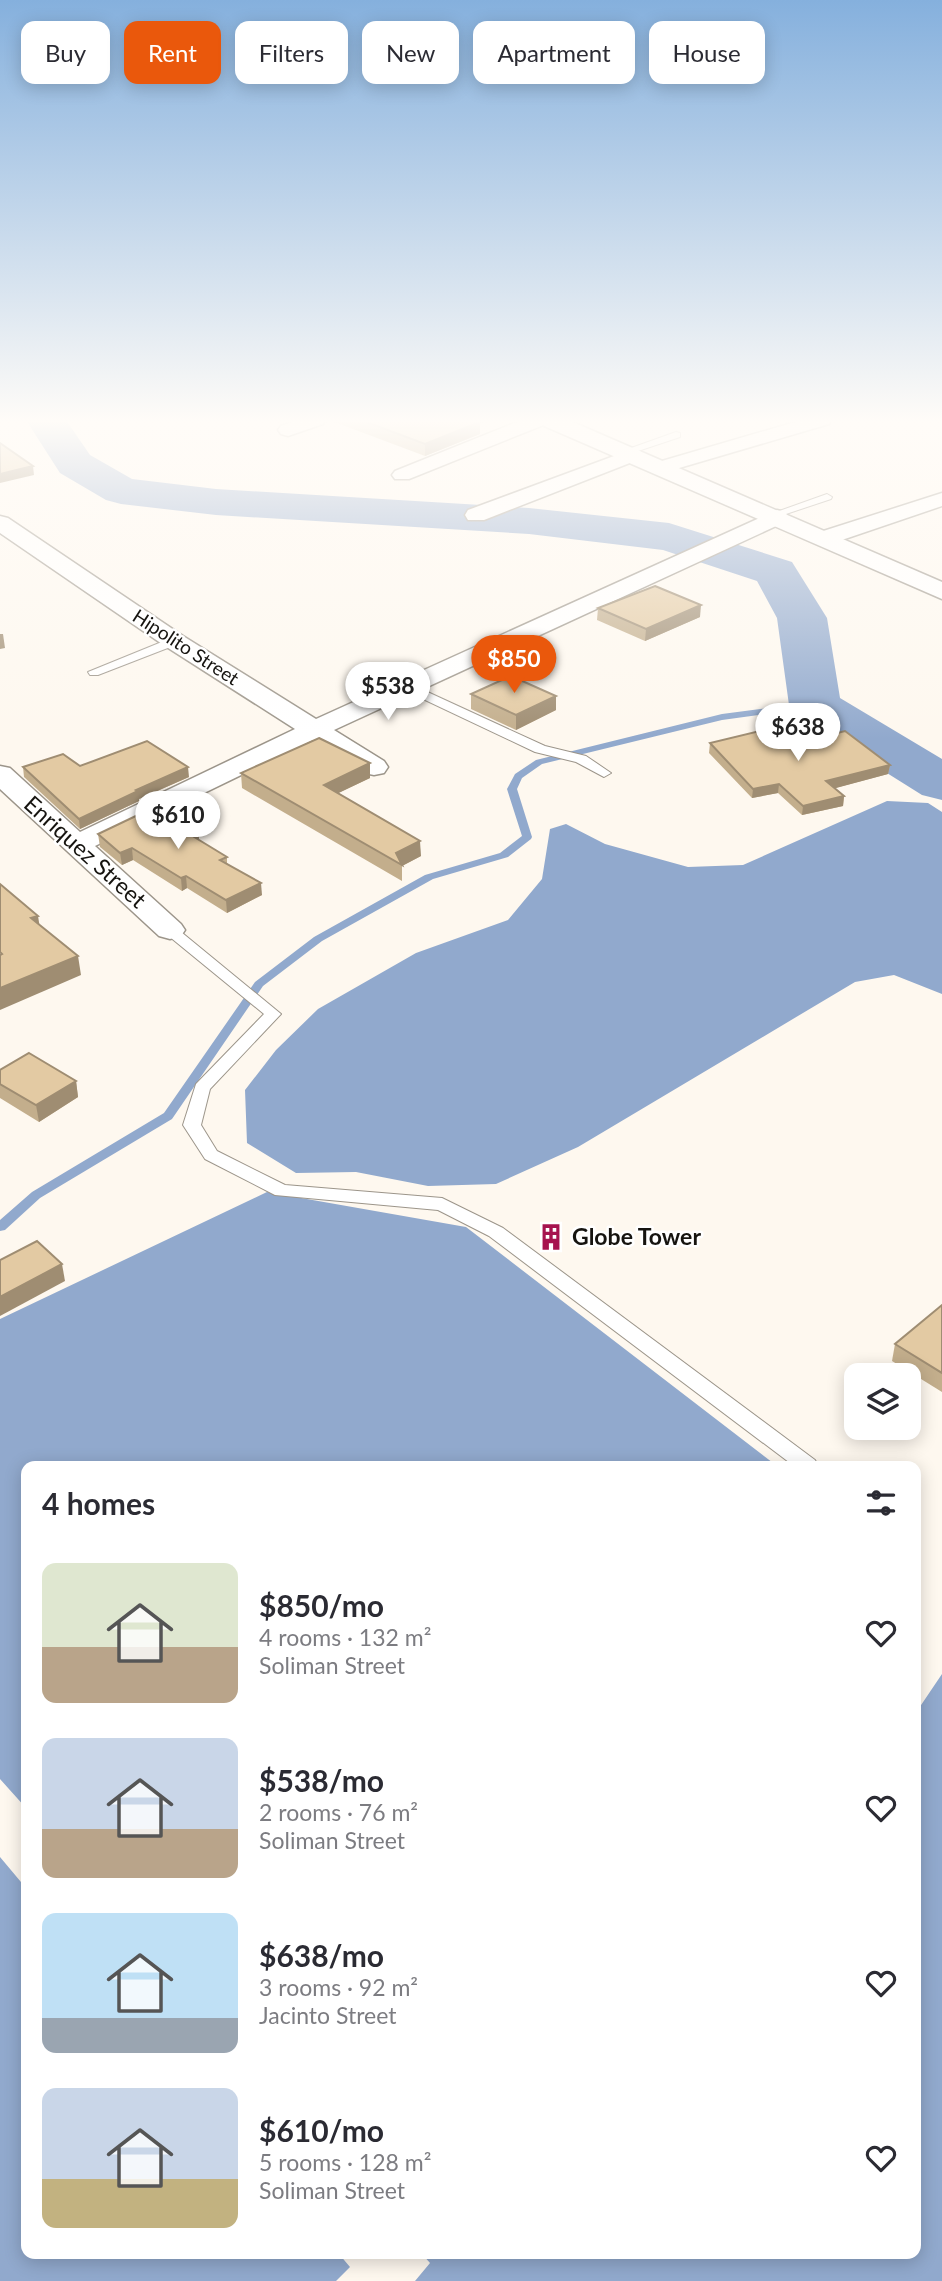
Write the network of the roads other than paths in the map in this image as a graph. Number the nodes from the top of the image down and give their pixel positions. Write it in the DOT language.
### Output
graph roads {
  1 [pos="5,526"];
  2 [pos="753,526"];
  3 [pos="799,526"];
  4 [pos="860,526"];
  5 [pos="825,538"];
  6 [pos="942,591"];
  7 [pos="174,641"];
  8 [pos="94,673"];
  9 [pos="408,687"];
  10 [pos="314,730"];
  11 [pos="374,767"];
  12 [pos="604,773"];
  13 [pos="0,774"];
  14 [pos="75,845"];
  15 [pos="170,930"];
  16 [pos="801,1461"];
  1 -- 7 [label="street, Hipolito Street"];
  2 -- 9 [label="street"];
  3 -- 5 [label="main road"];
  4 -- 5 [label="street"];
  5 -- 6 [label="main road"];
  7 -- 8 [label="lane"];
  7 -- 10 [label="street, Hipolito Street"];
  9 -- 10 [label="street"];
  9 -- 12 [label="lane"];
  10 -- 11 [label="street, Hipolito Street"];
  10 -- 14 [label="street"];
  13 -- 14 [label="street, Enriquez Street"];
  14 -- 15 [label="street, Enriquez Street"];
  15 -- 16 [label="lane"];
}
